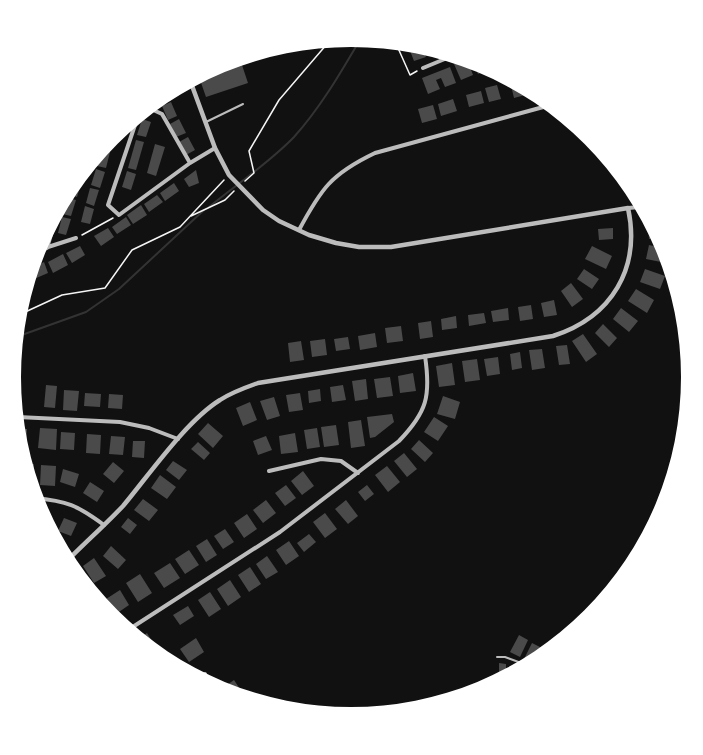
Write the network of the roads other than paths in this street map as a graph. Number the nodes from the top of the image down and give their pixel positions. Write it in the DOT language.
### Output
graph roads {
  1 [pos="443,60"];
  2 [pos="423,68"];
  3 [pos="193,87"];
  4 [pos="243,104"];
  5 [pos="542,107"];
  6 [pos="156,111"];
  7 [pos="206,122"];
  8 [pos="133,130"];
  9 [pos="215,148"];
  10 [pos="190,163"];
  11 [pos="628,207"];
  12 [pos="635,207"];
  13 [pos="299,230"];
  14 [pos="76,238"];
  15 [pos="47,248"];
  16 [pos="425,356"];
  17 [pos="24,417"];
  18 [pos="179,439"];
  19 [pos="269,471"];
  20 [pos="358,473"];
  21 [pos="44,499"];
  22 [pos="104,525"];
  23 [pos="73,555"];
  24 [pos="134,626"];
  25 [pos="497,657"];
  26 [pos="519,662"];
  1 -- 2 [label="street"];
  3 -- 7 [label="street"];
  4 -- 7 [label="lane"];
  5 -- 13 [label="street"];
  6 -- 10 [label="street"];
  7 -- 9 [label="street"];
  8 -- 10 [label="street"];
  9 -- 10 [label="street"];
  9 -- 13 [label="street"];
  11 -- 12 [label="street"];
  11 -- 13 [label="street"];
  11 -- 16 [label="street"];
  14 -- 15 [label="street"];
  16 -- 18 [label="street"];
  16 -- 20 [label="street"];
  17 -- 18 [label="street"];
  18 -- 22 [label="street"];
  19 -- 20 [label="street"];
  20 -- 24 [label="street"];
  21 -- 22 [label="street"];
  22 -- 23 [label="street"];
  25 -- 26 [label="lane"];
}
